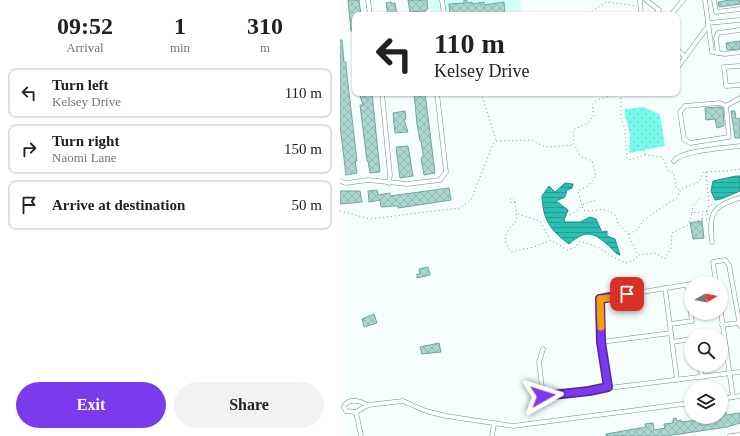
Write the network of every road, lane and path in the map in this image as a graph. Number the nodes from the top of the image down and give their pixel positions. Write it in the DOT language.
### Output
graph roads {
  1 [pos="368,0"];
  2 [pos="442,0"];
  3 [pos="640,0"];
  4 [pos="646,0"];
  5 [pos="683,0"];
  6 [pos="705,0"];
  7 [pos="715,2"];
  8 [pos="641,6"];
  9 [pos="706,6"];
  10 [pos="740,9"];
  11 [pos="734,10"];
  12 [pos="370,12"];
  13 [pos="444,12"];
  14 [pos="591,12"];
  15 [pos="641,12"];
  16 [pos="657,12"];
  17 [pos="673,12"];
  18 [pos="735,20"];
  19 [pos="740,20"];
  20 [pos="708,24"];
  21 [pos="740,30"];
  22 [pos="680,52"];
  23 [pos="740,52"];
  24 [pos="718,53"];
  25 [pos="685,57"];
  26 [pos="680,64"];
  27 [pos="740,66"];
  28 [pos="740,85"];
  29 [pos="382,96"];
  30 [pos="436,96"];
  31 [pos="482,96"];
  32 [pos="610,96"];
  33 [pos="621,96"];
  34 [pos="740,98"];
  35 [pos="726,106"];
  36 [pos="496,141"];
  37 [pos="574,145"];
  38 [pos="740,146"];
  39 [pos="644,150"];
  40 [pos="645,155"];
  41 [pos="674,161"];
  42 [pos="740,168"];
  43 [pos="706,171"];
  44 [pos="340,181"];
  45 [pos="388,183"];
  46 [pos="680,190"];
  47 [pos="701,198"];
  48 [pos="740,198"];
  49 [pos="595,200"];
  50 [pos="515,202"];
  51 [pos="582,205"];
  52 [pos="709,205"];
  53 [pos="340,211"];
  54 [pos="702,212"];
  55 [pos="692,213"];
  56 [pos="517,214"];
  57 [pos="558,216"];
  58 [pos="702,219"];
  59 [pos="710,219"];
  60 [pos="689,222"];
  61 [pos="628,234"];
  62 [pos="551,240"];
  63 [pos="712,242"];
  64 [pos="638,255"];
  65 [pos="715,276"];
  66 [pos="684,286"];
  67 [pos="665,288"];
  68 [pos="692,320"];
  69 [pos="722,320"];
  70 [pos="670,324"];
  71 [pos="740,324"];
  72 [pos="722,325"];
  73 [pos="671,333"];
  74 [pos="684,340"];
  75 [pos="601,342"];
  76 [pos="672,342"];
  77 [pos="543,349"];
  78 [pos="701,372"];
  79 [pos="740,372"];
  80 [pos="729,373"];
  81 [pos="702,377"];
  82 [pos="677,380"];
  83 [pos="608,387"];
  84 [pos="740,396"];
  85 [pos="728,398"];
  86 [pos="732,398"];
  87 [pos="684,404"];
  88 [pos="368,405"];
  89 [pos="356,412"];
  90 [pos="494,424"];
  91 [pos="740,435"];
  92 [pos="361,436"];
  93 [pos="492,436"];
  94 [pos="730,436"];
  1 -- 12 [label="street"];
  2 -- 13 [label="street"];
  3 -- 8 [label="street"];
  4 -- 16 [label="street"];
  5 -- 17 [label="street"];
  6 -- 9 [label="street"];
  7 -- 9 [label="street"];
  7 -- 11 [label="street"];
  8 -- 14 [label="path"];
  8 -- 15 [label="street"];
  9 -- 20 [label="street"];
  10 -- 11 [label="street"];
  11 -- 18 [label="street"];
  18 -- 19 [label="street"];
  18 -- 20 [label="street"];
  20 -- 24 [label="street"];
  20 -- 25 [label="street"];
  21 -- 24 [label="street"];
  22 -- 25 [label="street"];
  23 -- 24 [label="street"];
  25 -- 26 [label="street"];
  27 -- 28 [label="street"];
  29 -- 45 [label="street"];
  30 -- 45 [label="street"];
  31 -- 36 [label="path"];
  32 -- 37 [label="path"];
  33 -- 40 [label="path"];
  34 -- 35 [label="street"];
  35 -- 35 [label="street"];
  36 -- 37 [label="path"];
  36 -- 53 [label="path"];
  37 -- 51 [label="path"];
  38 -- 41 [label="street"];
  39 -- 40 [label="path"];
  40 -- 46 [label="path"];
  42 -- 43 [label="path"];
  43 -- 46 [label="path"];
  43 -- 52 [label="path"];
  44 -- 45 [label="street"];
  46 -- 61 [label="path"];
  47 -- 55 [label="path"];
  48 -- 59 [label="street"];
  49 -- 51 [label="path"];
  50 -- 56 [label="path"];
  51 -- 57 [label="path"];
  51 -- 61 [label="path"];
  54 -- 55 [label="path"];
  54 -- 58 [label="path"];
  54 -- 59 [label="path"];
  55 -- 60 [label="path"];
  56 -- 62 [label="path"];
  56 -- 62 [label="path"];
  58 -- 59 [label="path"];
  58 -- 60 [label="path"];
  59 -- 63 [label="street"];
  60 -- 64 [label="path"];
  61 -- 64 [label="path"];
  62 -- 64 [label="path"];
  65 -- 71 [label="street"];
  66 -- 67 [label="street"];
  67 -- 70 [label="street"];
  67 -- 75 [label="street"];
  68 -- 70 [label="street"];
  69 -- 72 [label="street"];
  70 -- 73 [label="street"];
  71 -- 72 [label="street"];
  72 -- 80 [label="street"];
  73 -- 75 [label="street"];
  73 -- 76 [label="street"];
  74 -- 76 [label="street"];
  75 -- 83 [label="street"];
  76 -- 82 [label="street"];
  77 -- 83 [label="street"];
  78 -- 81 [label="street"];
  79 -- 80 [label="street"];
  80 -- 81 [label="street"];
  80 -- 86 [label="street"];
  81 -- 82 [label="street"];
  82 -- 83 [label="street"];
  84 -- 86 [label="street"];
  85 -- 86 [label="street"];
  87 -- 90 [label="street"];
  88 -- 89 [label="street"];
  88 -- 89 [label="street"];
  88 -- 90 [label="street"];
  89 -- 92 [label="street"];
  90 -- 93 [label="street"];
  91 -- 94 [label="street"];
}
